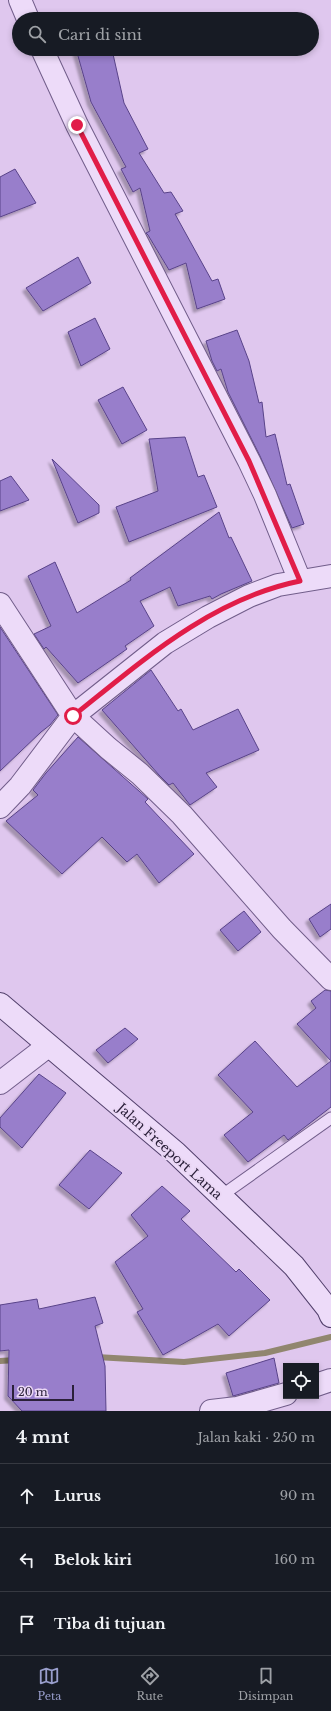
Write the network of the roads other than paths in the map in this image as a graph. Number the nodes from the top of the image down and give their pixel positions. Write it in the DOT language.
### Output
graph roads {
  1 [pos="20,0"];
  2 [pos="25,12"];
  3 [pos="45,56"];
  4 [pos="331,576"];
  5 [pos="300,581"];
  6 [pos="0,604"];
  7 [pos="73,716"];
  8 [pos="0,807"];
  9 [pos="331,979"];
  10 [pos="0,1004"];
  11 [pos="48,1046"];
  12 [pos="0,1083"];
  13 [pos="331,1118"];
  14 [pos="221,1196"];
  15 [pos="330,1312"];
  16 [pos="331,1380"];
  17 [pos="319,1384"];
  18 [pos="283,1395"];
  19 [pos="211,1411"];
  1 -- 2 [label="street"];
  3 -- 5 [label="street"];
  4 -- 5 [label="street"];
  5 -- 7 [label="street"];
  6 -- 7 [label="street"];
  7 -- 8 [label="street"];
  7 -- 9 [label="street"];
  10 -- 11 [label="street, Jalan Freeport Lama"];
  11 -- 12 [label="street"];
  11 -- 14 [label="street, Jalan Freeport Lama"];
  13 -- 14 [label="lane"];
  14 -- 15 [label="street, Jalan Freeport Lama"];
  16 -- 17 [label="street"];
  18 -- 19 [label="street"];
}
